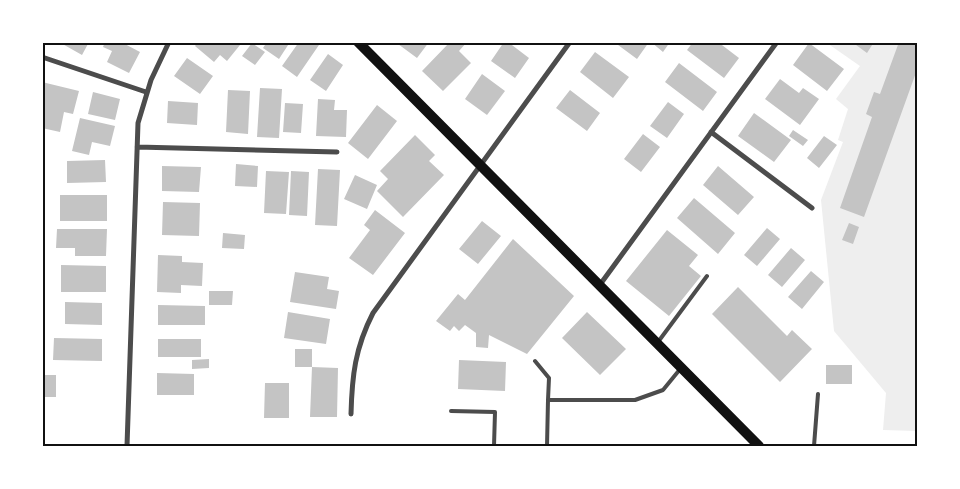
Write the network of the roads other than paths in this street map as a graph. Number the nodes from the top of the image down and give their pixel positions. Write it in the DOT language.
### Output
graph roads {
  1 [pos="169,42"];
  2 [pos="570,42"];
  3 [pos="777,42"];
  4 [pos="360,43"];
  5 [pos="42,57"];
  6 [pos="146,92"];
  7 [pos="711,132"];
  8 [pos="136,147"];
  9 [pos="337,152"];
  10 [pos="479,165"];
  11 [pos="812,208"];
  12 [pos="706,276"];
  13 [pos="599,286"];
  14 [pos="656,344"];
  15 [pos="535,361"];
  16 [pos="681,368"];
  17 [pos="818,394"];
  18 [pos="548,400"];
  19 [pos="451,411"];
  20 [pos="352,414"];
  21 [pos="127,446"];
  22 [pos="494,446"];
  23 [pos="547,446"];
  24 [pos="759,446"];
  25 [pos="814,446"];
  1 -- 6 [label="street"];
  2 -- 10 [label="street"];
  3 -- 7 [label="street"];
  4 -- 10 [label="main road"];
  5 -- 6 [label="street"];
  6 -- 8 [label="street"];
  7 -- 11 [label="street"];
  7 -- 13 [label="street"];
  8 -- 9 [label="street"];
  8 -- 21 [label="street"];
  10 -- 13 [label="main road"];
  10 -- 20 [label="street"];
  12 -- 14 [label="lane"];
  13 -- 14 [label="main road"];
  14 -- 16 [label="main road"];
  15 -- 18 [label="lane"];
  16 -- 18 [label="lane"];
  16 -- 24 [label="main road"];
  17 -- 25 [label="lane"];
  18 -- 23 [label="lane"];
  19 -- 22 [label="lane"];
}
